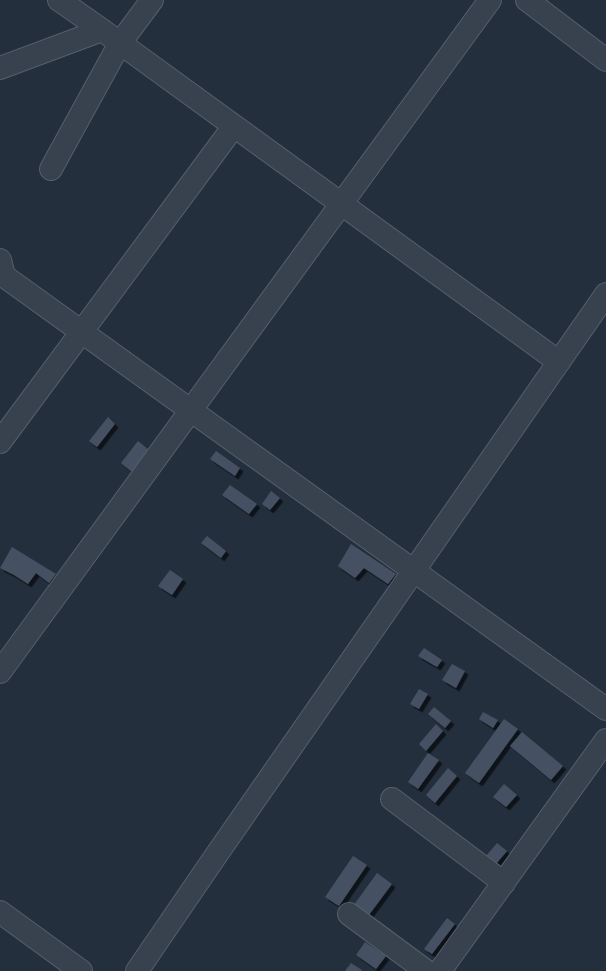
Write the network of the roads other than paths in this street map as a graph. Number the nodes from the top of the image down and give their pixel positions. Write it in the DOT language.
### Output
graph roads {
  1 [pos="58,0"];
  2 [pos="152,0"];
  3 [pos="490,0"];
  4 [pos="527,0"];
  5 [pos="102,30"];
  6 [pos="120,43"];
  7 [pos="606,60"];
  8 [pos="0,68"];
  9 [pos="234,126"];
  10 [pos="51,169"];
  11 [pos="342,204"];
  12 [pos="1,271"];
  13 [pos="604,301"];
  14 [pos="82,332"];
  15 [pos="559,362"];
  16 [pos="191,410"];
  17 [pos="0,442"];
  18 [pos="414,571"];
  19 [pos="0,672"];
  20 [pos="606,708"];
  21 [pos="606,740"];
  22 [pos="392,799"];
  23 [pos="504,883"];
  24 [pos="0,912"];
  25 [pos="350,914"];
  26 [pos="81,971"];
  27 [pos="138,971"];
  28 [pos="426,971"];
  29 [pos="440,971"];
  1 -- 5 [label="street"];
  2 -- 6 [label="street"];
  3 -- 11 [label="street"];
  4 -- 7 [label="street"];
  5 -- 6 [label="street"];
  5 -- 8 [label="street"];
  6 -- 9 [label="street"];
  6 -- 10 [label="street"];
  9 -- 11 [label="street"];
  9 -- 14 [label="street"];
  11 -- 15 [label="street"];
  11 -- 16 [label="street"];
  12 -- 14 [label="street"];
  13 -- 15 [label="street"];
  14 -- 16 [label="street"];
  14 -- 17 [label="street"];
  15 -- 18 [label="street"];
  16 -- 18 [label="street"];
  16 -- 19 [label="street"];
  18 -- 20 [label="street"];
  18 -- 27 [label="street"];
  21 -- 23 [label="street"];
  22 -- 23 [label="street"];
  23 -- 29 [label="street"];
  24 -- 26 [label="street"];
  25 -- 28 [label="street"];
}
